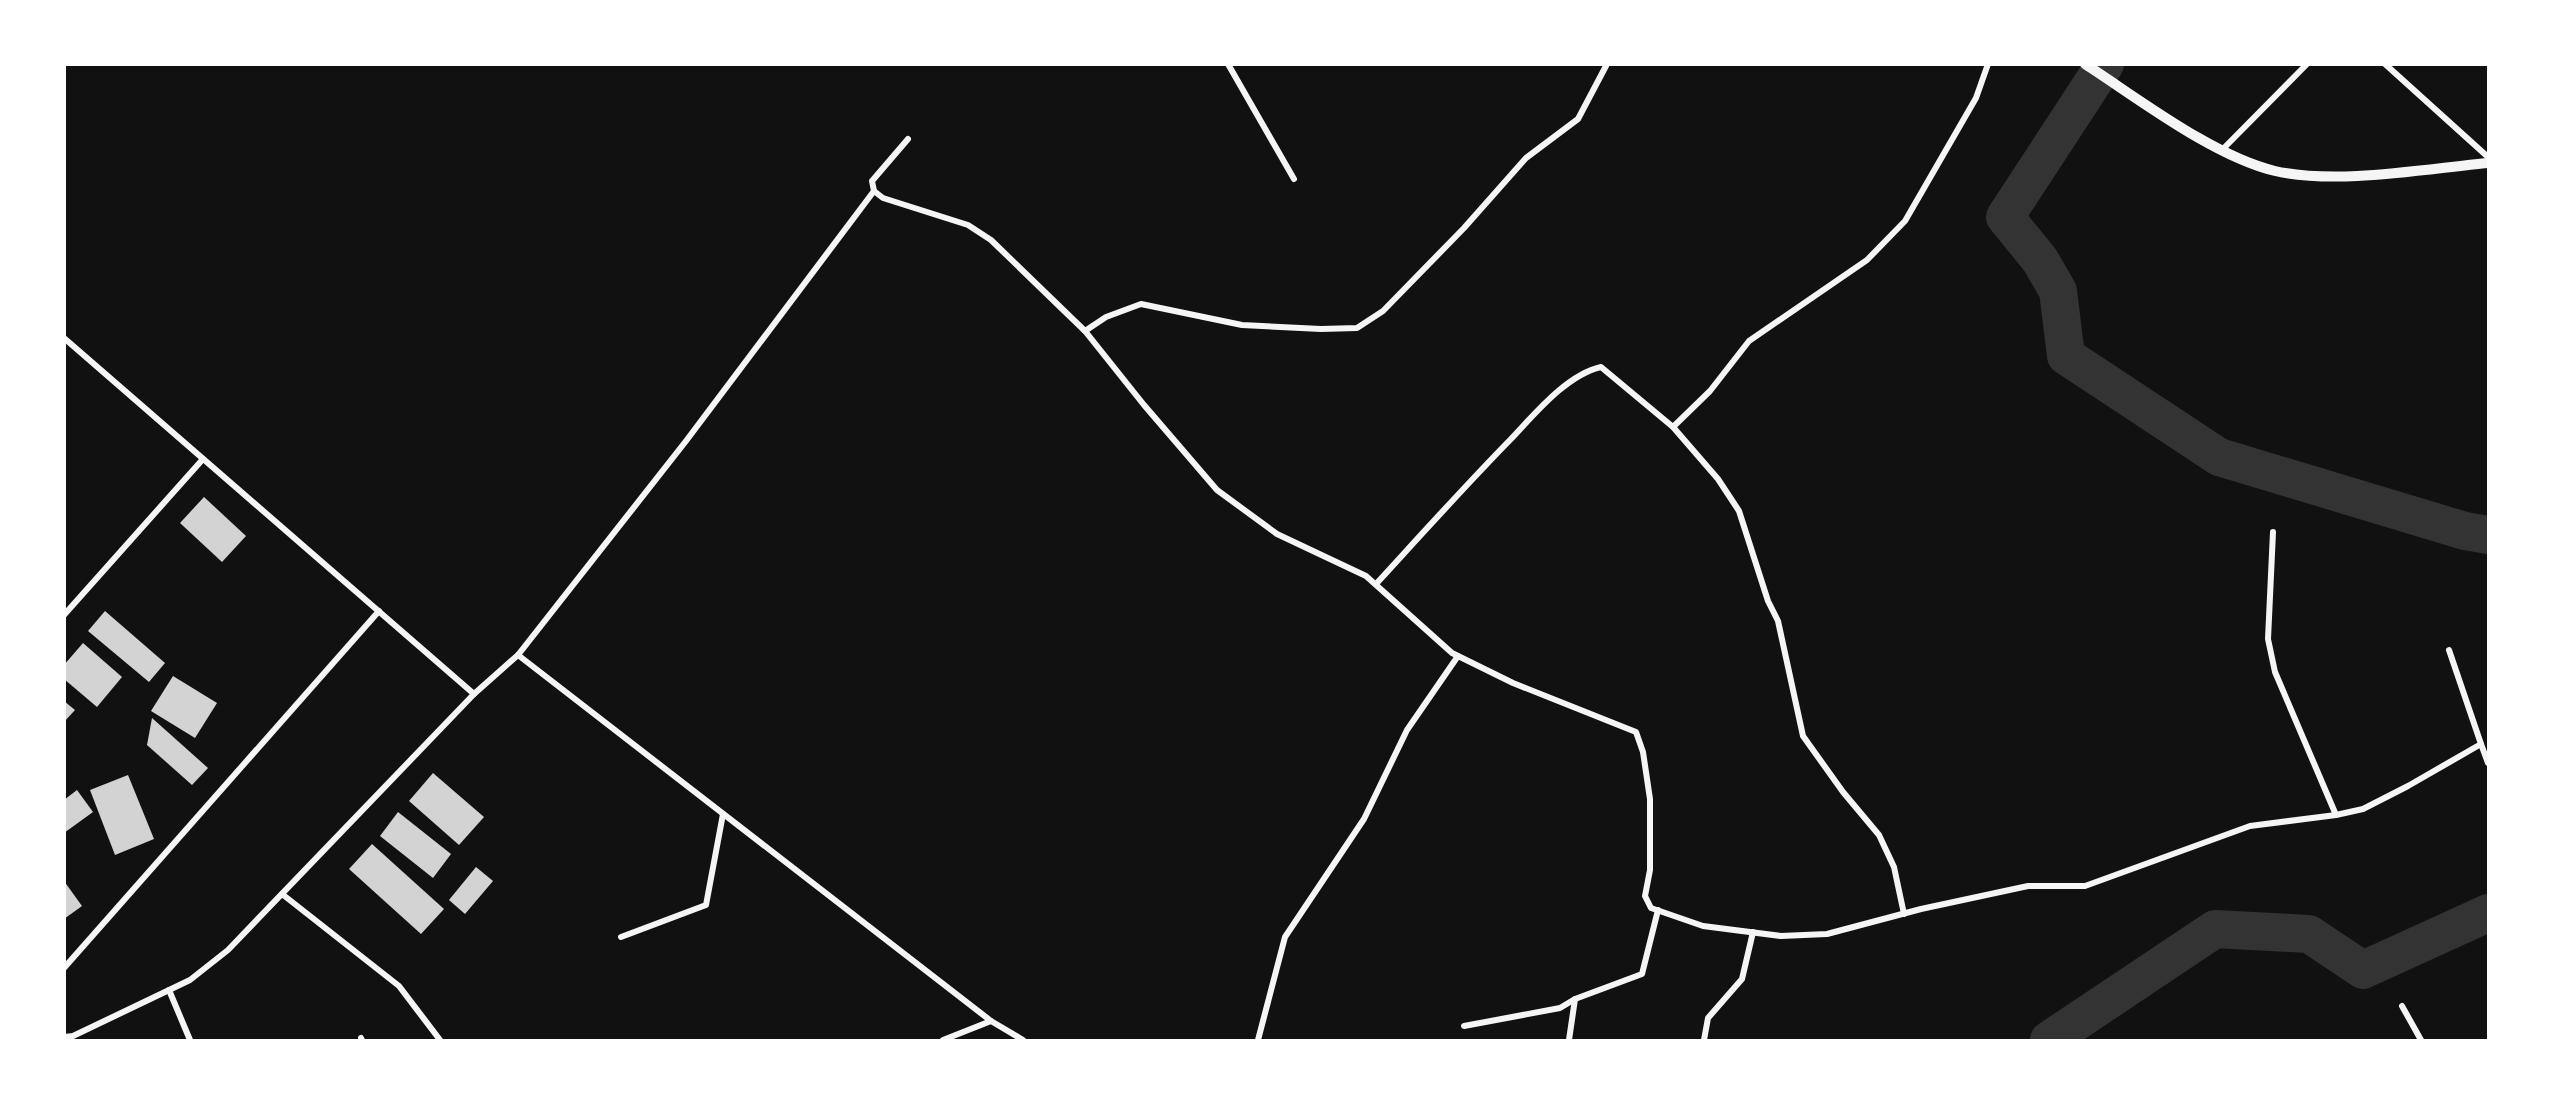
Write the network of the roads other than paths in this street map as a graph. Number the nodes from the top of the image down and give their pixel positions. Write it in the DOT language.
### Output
graph roads {
  1 [pos="1228,64"];
  2 [pos="1607,64"];
  3 [pos="1988,64"];
  4 [pos="2085,64"];
  5 [pos="2307,64"];
  6 [pos="2385,64"];
  7 [pos="908,139"];
  8 [pos="2222,150"];
  9 [pos="2488,157"];
  10 [pos="2488,163"];
  11 [pos="1294,178"];
  12 [pos="874,191"];
  13 [pos="1086,331"];
  14 [pos="64,338"];
  15 [pos="1673,427"];
  16 [pos="203,459"];
  17 [pos="2273,532"];
  18 [pos="1376,584"];
  19 [pos="379,611"];
  20 [pos="64,615"];
  21 [pos="2449,650"];
  22 [pos="518,655"];
  23 [pos="1458,656"];
  24 [pos="474,694"];
  25 [pos="2481,744"];
  26 [pos="2488,763"];
  27 [pos="723,814"];
  28 [pos="2336,815"];
  29 [pos="282,894"];
  30 [pos="1658,910"];
  31 [pos="1904,914"];
  32 [pos="1753,932"];
  33 [pos="621,937"];
  34 [pos="64,968"];
  35 [pos="169,990"];
  36 [pos="1575,999"];
  37 [pos="2402,1006"];
  38 [pos="991,1021"];
  39 [pos="1464,1026"];
  40 [pos="64,1037"];
  41 [pos="189,1041"];
  42 [pos="440,1041"];
  43 [pos="943,1041"];
  44 [pos="1023,1041"];
  45 [pos="1258,1041"];
  46 [pos="1569,1041"];
  47 [pos="1704,1041"];
  48 [pos="2421,1041"];
  1 -- 11 [label="street"];
  2 -- 13 [label="street"];
  3 -- 15 [label="street"];
  4 -- 8 [label="street"];
  5 -- 8 [label="street"];
  6 -- 9 [label="street"];
  7 -- 12 [label="street"];
  8 -- 10 [label="street"];
  12 -- 13 [label="street"];
  12 -- 22 [label="street"];
  13 -- 18 [label="street"];
  14 -- 16 [label="street"];
  15 -- 18 [label="street"];
  15 -- 31 [label="street"];
  16 -- 19 [label="street"];
  16 -- 20 [label="street"];
  17 -- 28 [label="street"];
  18 -- 23 [label="street"];
  19 -- 24 [label="street"];
  19 -- 34 [label="street"];
  21 -- 25 [label="street"];
  22 -- 24 [label="street"];
  22 -- 27 [label="street"];
  23 -- 30 [label="street"];
  23 -- 45 [label="street"];
  24 -- 29 [label="street"];
  25 -- 26 [label="street"];
  25 -- 28 [label="street"];
  27 -- 33 [label="street"];
  27 -- 38 [label="street"];
  28 -- 31 [label="street"];
  29 -- 35 [label="street"];
  29 -- 42 [label="street"];
  30 -- 32 [label="street"];
  30 -- 36 [label="street"];
  31 -- 32 [label="street"];
  32 -- 47 [label="street"];
  35 -- 40 [label="street"];
  35 -- 41 [label="street"];
  36 -- 39 [label="street"];
  36 -- 46 [label="street"];
  37 -- 48 [label="street"];
  38 -- 43 [label="street"];
  38 -- 44 [label="street"];
}
